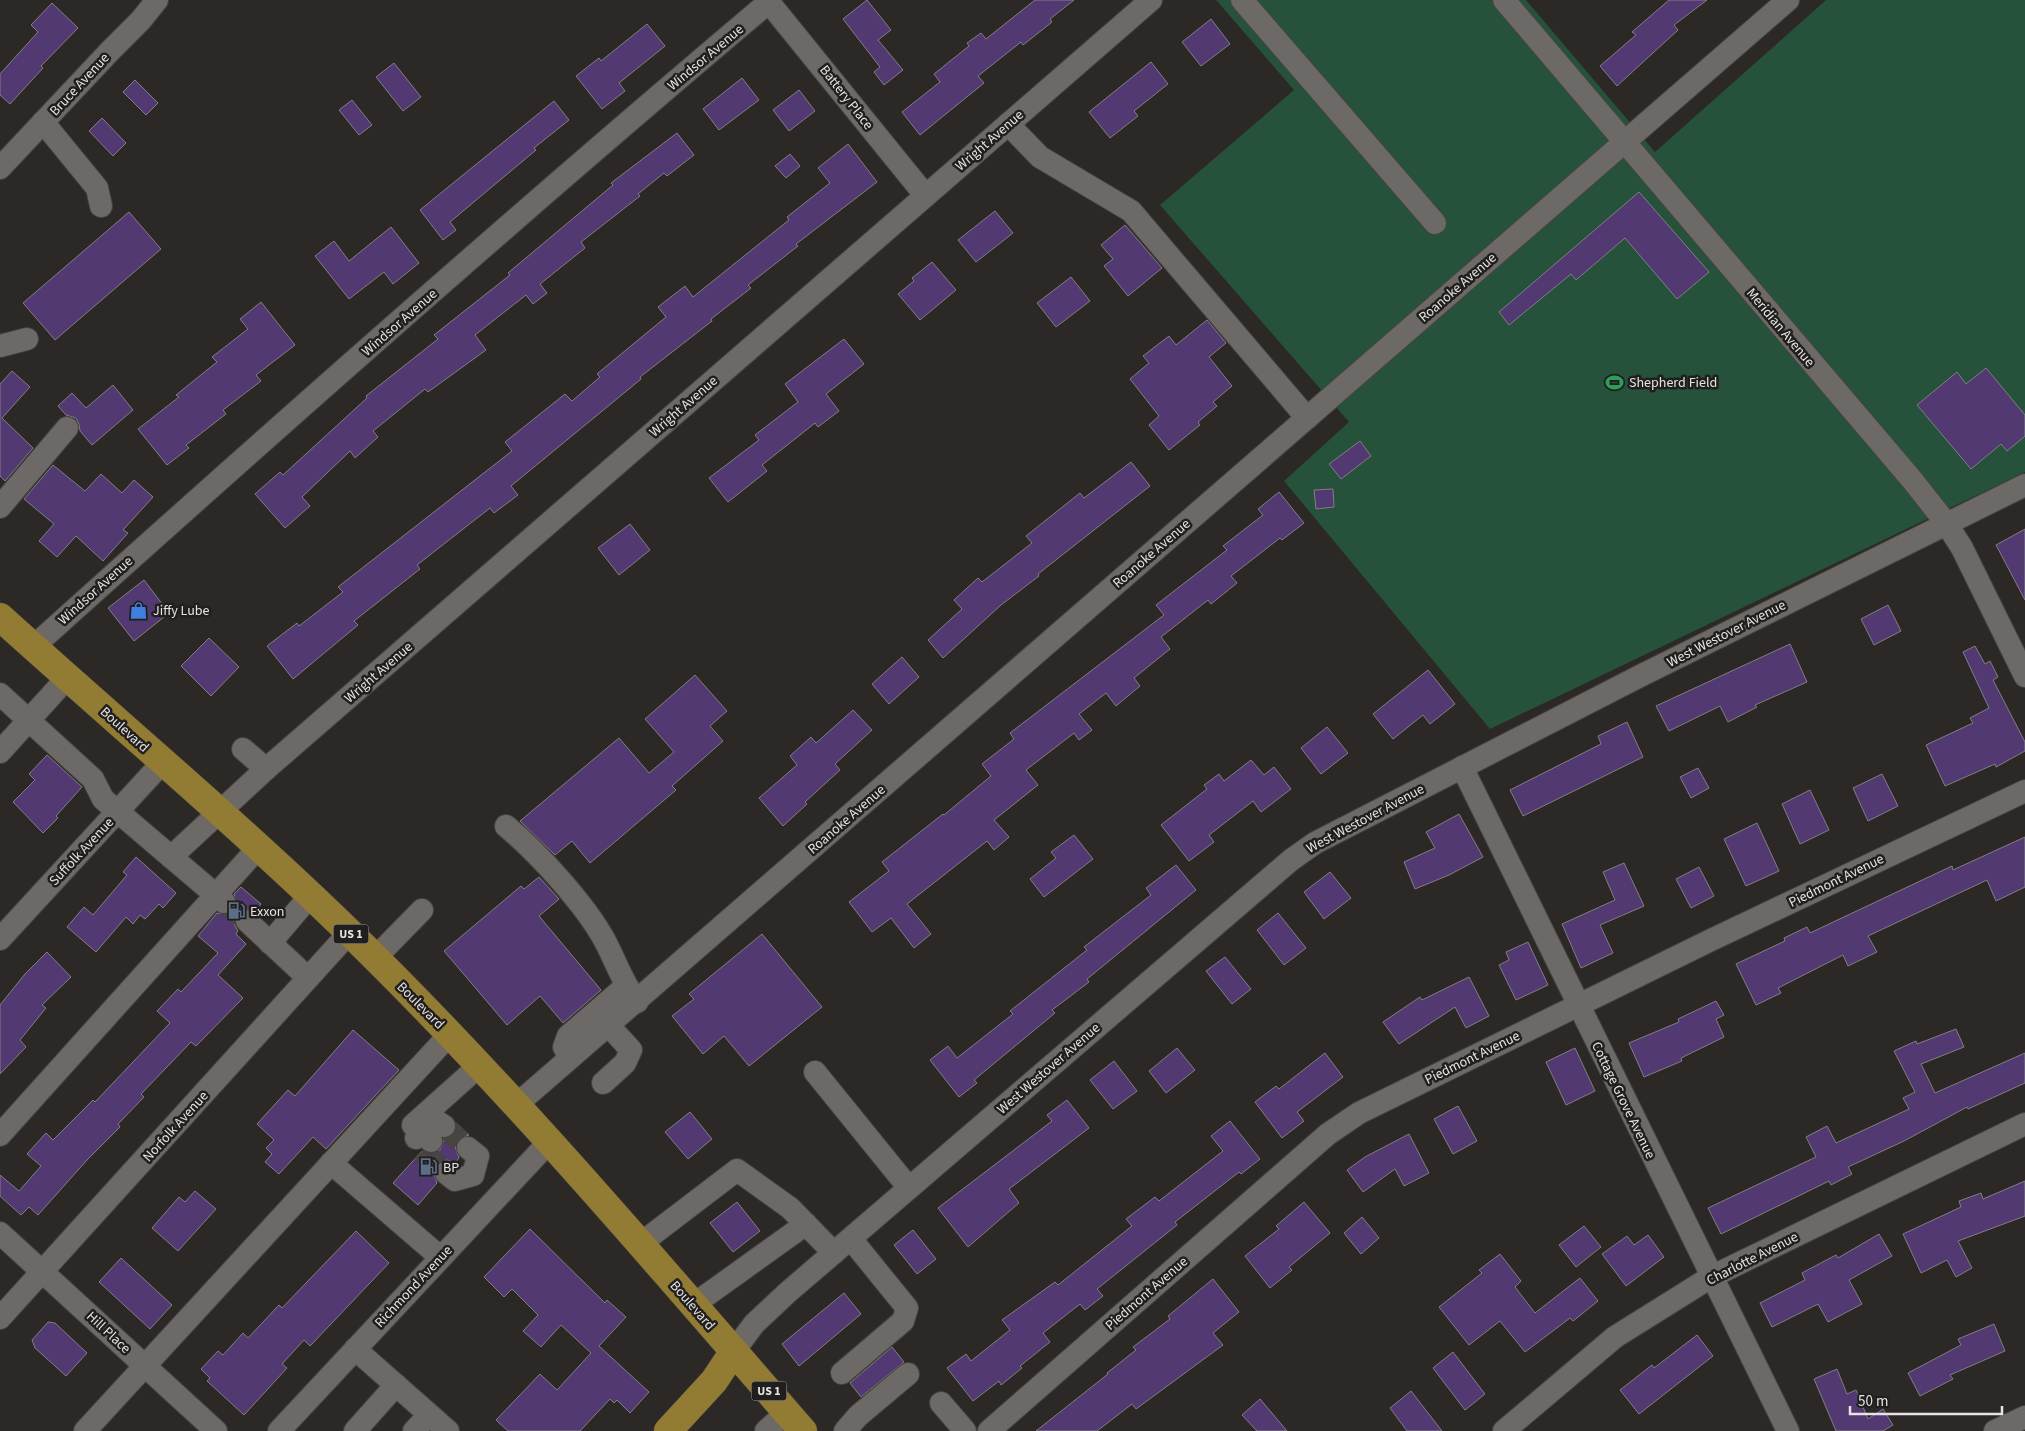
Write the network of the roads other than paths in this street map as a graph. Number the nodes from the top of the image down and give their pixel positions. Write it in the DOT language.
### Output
graph roads {
  1 [pos="157,0"];
  2 [pos="1150,0"];
  3 [pos="1242,0"];
  4 [pos="1504,0"];
  5 [pos="1788,0"];
  6 [pos="768,1"];
  7 [pos="43,122"];
  8 [pos="1008,124"];
  9 [pos="1625,141"];
  10 [pos="0,168"];
  11 [pos="925,195"];
  12 [pos="101,206"];
  13 [pos="1435,223"];
  14 [pos="27,339"];
  15 [pos="0,346"];
  16 [pos="1307,418"];
  17 [pos="67,428"];
  18 [pos="2025,485"];
  19 [pos="0,507"];
  20 [pos="1946,523"];
  21 [pos="0,617"];
  22 [pos="33,647"];
  23 [pos="2025,676"];
  24 [pos="67,678"];
  25 [pos="0,694"];
  26 [pos="29,720"];
  27 [pos="243,749"];
  28 [pos="0,752"];
  29 [pos="162,763"];
  30 [pos="1462,767"];
  31 [pos="266,769"];
  32 [pos="2025,791"];
  33 [pos="118,812"];
  34 [pos="217,812"];
  35 [pos="506,826"];
  36 [pos="258,848"];
  37 [pos="171,857"];
  38 [pos="310,896"];
  39 [pos="220,899"];
  40 [pos="422,910"];
  41 [pos="247,922"];
  42 [pos="349,933"];
  43 [pos="0,939"];
  44 [pos="270,943"];
  45 [pos="375,958"];
  46 [pos="308,978"];
  47 [pos="631,994"];
  48 [pos="1578,1005"];
  49 [pos="609,1026"];
  50 [pos="450,1034"];
  51 [pos="570,1058"];
  52 [pos="480,1066"];
  53 [pos="815,1072"];
  54 [pos="603,1083"];
  55 [pos="515,1106"];
  56 [pos="2025,1124"];
  57 [pos="0,1135"];
  58 [pos="429,1137"];
  59 [pos="548,1142"];
  60 [pos="331,1164"];
  61 [pos="461,1164"];
  62 [pos="909,1188"];
  63 [pos="497,1197"];
  64 [pos="806,1224"];
  65 [pos="0,1233"];
  66 [pos="640,1244"];
  67 [pos="842,1246"];
  68 [pos="440,1257"];
  69 [pos="43,1271"];
  70 [pos="1711,1277"];
  71 [pos="693,1305"];
  72 [pos="0,1318"];
  73 [pos="355,1349"];
  74 [pos="734,1351"];
  75 [pos="145,1365"];
  76 [pos="842,1373"];
  77 [pos="908,1374"];
  78 [pos="396,1385"];
  79 [pos="941,1403"];
  80 [pos="2025,1417"];
  81 [pos="795,1421"];
  82 [pos="421,1423"];
  83 [pos="84,1431"];
  84 [pos="216,1431"];
  85 [pos="279,1431"];
  86 [pos="355,1431"];
  87 [pos="448,1431"];
  88 [pos="668,1431"];
  89 [pos="766,1431"];
  90 [pos="845,1431"];
  91 [pos="965,1431"];
  92 [pos="990,1431"];
  93 [pos="1504,1431"];
  94 [pos="1788,1431"];
  95 [pos="1995,1431"];
  1 -- 7 [label="street, Bruce Avenue"];
  2 -- 8 [label="street, Wright Avenue"];
  3 -- 13 [label="street"];
  4 -- 9 [label="street, Meridian Avenue"];
  5 -- 9 [label="street, Roanoke Avenue"];
  6 -- 11 [label="street, Battery Place"];
  6 -- 22 [label="street, Windsor Avenue"];
  7 -- 10 [label="street, Bruce Avenue"];
  7 -- 12 [label="street"];
  8 -- 11 [label="street, Wright Avenue"];
  8 -- 16 [label="street"];
  9 -- 16 [label="street, Roanoke Avenue"];
  9 -- 20 [label="street, Meridian Avenue"];
  11 -- 31 [label="street, Wright Avenue"];
  14 -- 15 [label="street"];
  16 -- 47 [label="street, Roanoke Avenue"];
  17 -- 19 [label="street"];
  18 -- 20 [label="street, West Westover Avenue"];
  20 -- 23 [label="street, Meridian Avenue"];
  20 -- 30 [label="street, West Westover Avenue"];
  21 -- 22 [label="main road, Boulevard / US 1"];
  22 -- 24 [label="main road, Boulevard / US 1"];
  24 -- 26 [label="street"];
  24 -- 29 [label="main road, Boulevard / US 1"];
  25 -- 26 [label="street"];
  26 -- 28 [label="street"];
  26 -- 33 [label="street"];
  27 -- 31 [label="street"];
  29 -- 33 [label="street, Suffolk Avenue"];
  29 -- 34 [label="main road, Boulevard / US 1"];
  30 -- 48 [label="street, Cottage Grove Avenue"];
  30 -- 62 [label="street, West Westover Avenue"];
  31 -- 34 [label="street, Wright Avenue"];
  32 -- 48 [label="street, Piedmont Avenue"];
  33 -- 37 [label="street"];
  33 -- 43 [label="street, Suffolk Avenue"];
  34 -- 36 [label="main road, Boulevard / US 1"];
  34 -- 37 [label="street, Wright Avenue"];
  35 -- 47 [label="street"];
  36 -- 38 [label="main road, Boulevard / US 1"];
  36 -- 39 [label="street"];
  37 -- 39 [label="street"];
  38 -- 42 [label="main road, Boulevard / US 1"];
  38 -- 44 [label="street"];
  39 -- 57 [label="street"];
  40 -- 45 [label="street"];
  41 -- 44 [label="street"];
  42 -- 45 [label="main road, Boulevard / US 1"];
  42 -- 46 [label="street, Norfolk Avenue"];
  44 -- 46 [label="street"];
  45 -- 50 [label="main road, Boulevard / US 1"];
  46 -- 69 [label="street, Norfolk Avenue"];
  47 -- 49 [label="street, Roanoke Avenue"];
  47 -- 51 [label="street"];
  48 -- 70 [label="street, Cottage Grove Avenue"];
  48 -- 92 [label="street, Piedmont Avenue"];
  49 -- 51 [label="street, Roanoke Avenue"];
  49 -- 54 [label="street"];
  50 -- 52 [label="main road, Boulevard / US 1"];
  50 -- 60 [label="street"];
  51 -- 55 [label="street, Roanoke Avenue"];
  52 -- 55 [label="main road, Boulevard / US 1"];
  52 -- 58 [label="street"];
  53 -- 62 [label="street"];
  55 -- 59 [label="main road, Boulevard / US 1"];
  56 -- 70 [label="street, Charlotte Avenue"];
  59 -- 63 [label="street, Richmond Avenue"];
  59 -- 66 [label="main road, Boulevard / US 1"];
  60 -- 68 [label="street"];
  60 -- 75 [label="street"];
  61 -- 63 [label="street"];
  62 -- 67 [label="street, West Westover Avenue"];
  63 -- 68 [label="street, Richmond Avenue"];
  64 -- 66 [label="street"];
  64 -- 67 [label="street"];
  64 -- 71 [label="street"];
  65 -- 69 [label="street, Hill Place"];
  66 -- 71 [label="main road, Boulevard / US 1"];
  67 -- 74 [label="street, West Westover Avenue"];
  67 -- 76 [label="street"];
  68 -- 73 [label="street, Richmond Avenue"];
  69 -- 72 [label="street, Norfolk Avenue"];
  69 -- 75 [label="street, Hill Place"];
  70 -- 93 [label="street, Charlotte Avenue"];
  70 -- 94 [label="street, Cottage Grove Avenue"];
  71 -- 74 [label="main road, Boulevard / US 1"];
  73 -- 78 [label="street"];
  73 -- 85 [label="street, Richmond Avenue"];
  74 -- 81 [label="main road, Boulevard / US 1"];
  74 -- 88 [label="main road"];
  75 -- 83 [label="street"];
  75 -- 84 [label="street, Hill Place"];
  77 -- 90 [label="street"];
  78 -- 82 [label="street"];
  78 -- 86 [label="street"];
  79 -- 91 [label="street"];
  80 -- 95 [label="street"];
  81 -- 89 [label="street"];
  82 -- 87 [label="street"];
}
